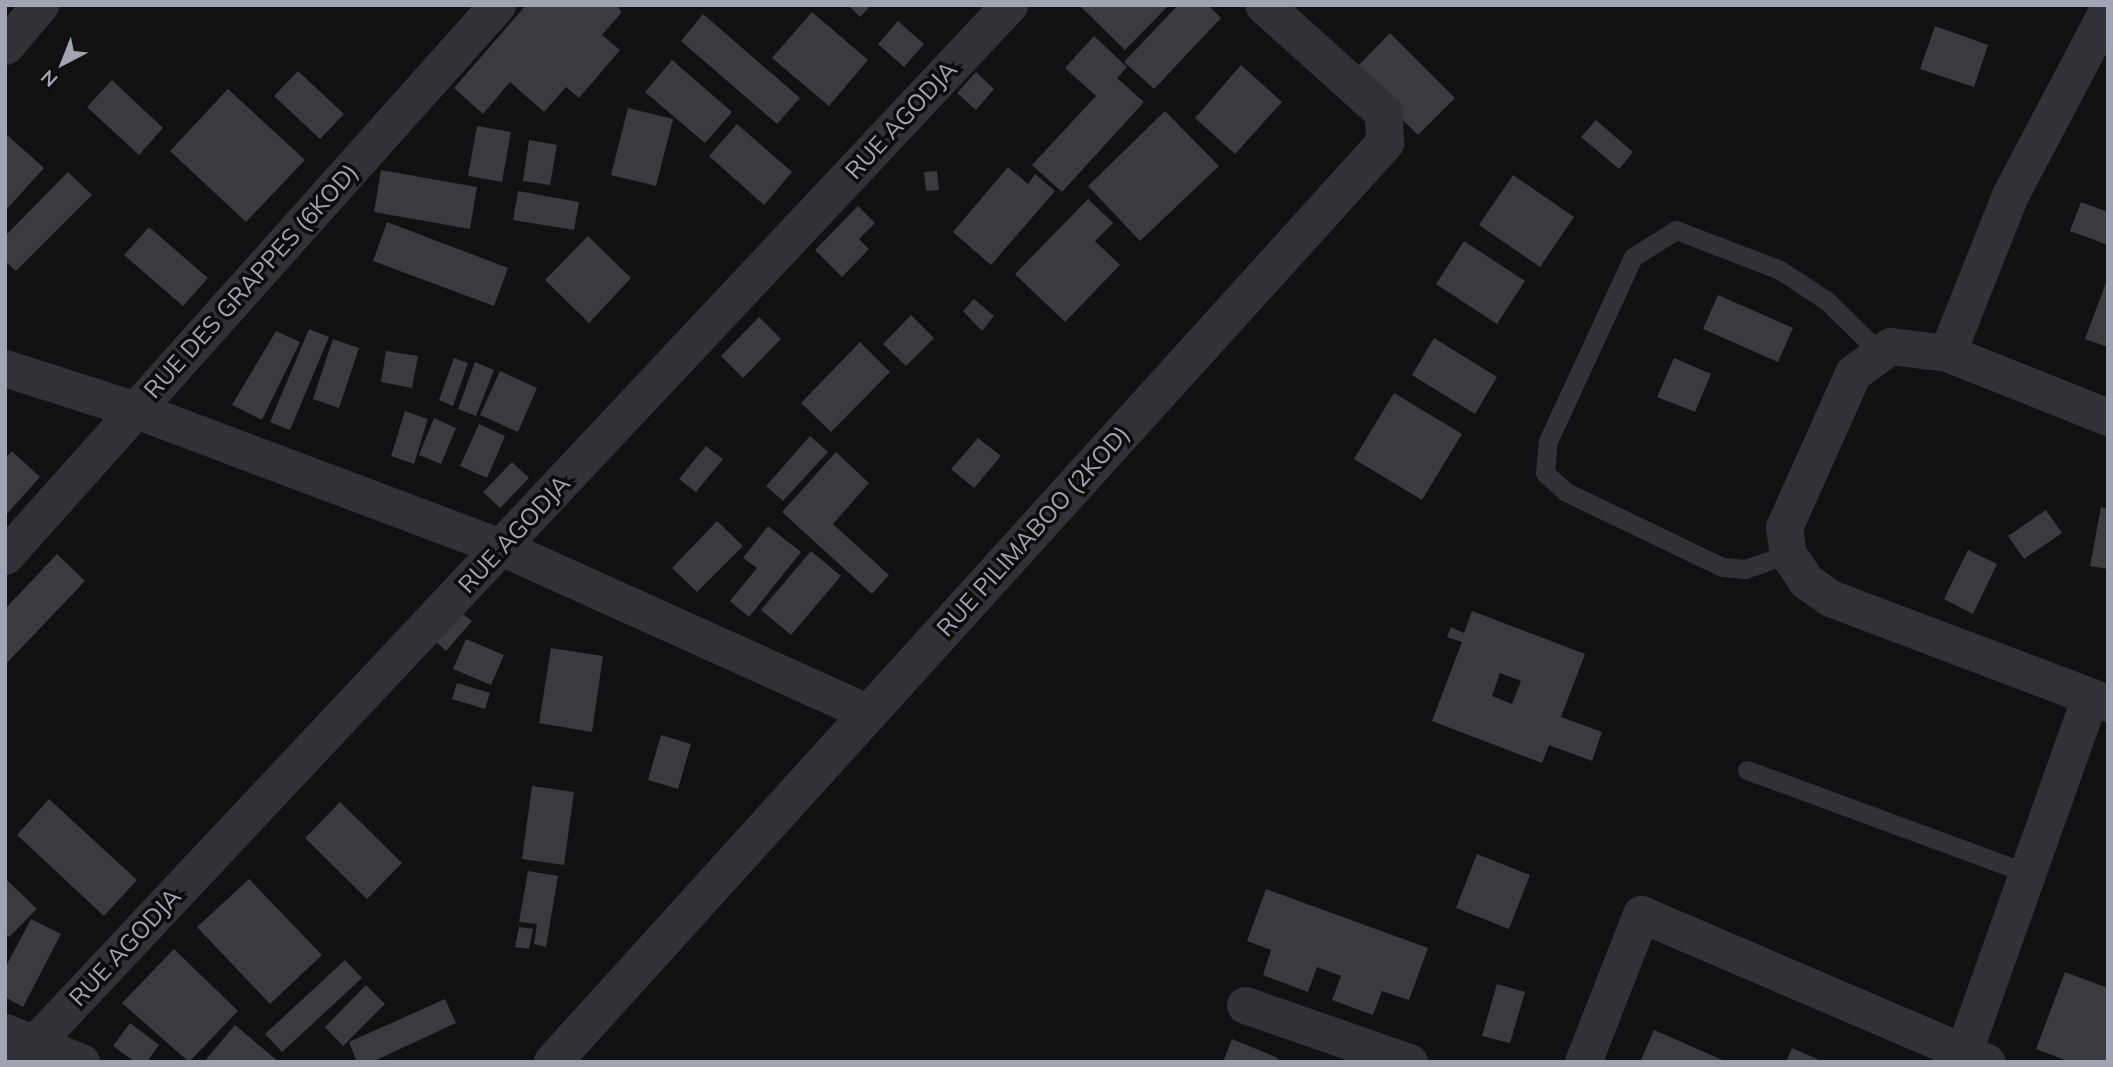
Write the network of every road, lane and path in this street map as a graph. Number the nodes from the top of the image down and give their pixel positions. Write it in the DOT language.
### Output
graph roads {
  1 [pos="40,5"];
  2 [pos="497,5"];
  3 [pos="1009,5"];
  4 [pos="1264,5"];
  5 [pos="2108,9"];
  6 [pos="5,46"];
  7 [pos="1877,350"];
  8 [pos="1947,352"];
  9 [pos="5,368"];
  10 [pos="136,410"];
  11 [pos="2108,417"];
  12 [pos="501,547"];
  13 [pos="1788,554"];
  14 [pos="5,556"];
  15 [pos="2099,700"];
  16 [pos="869,713"];
  17 [pos="1747,770"];
  18 [pos="2027,873"];
  19 [pos="1245,1005"];
  20 [pos="19,1046"];
  21 [pos="1970,1058"];
  22 [pos="81,1062"];
  23 [pos="553,1062"];
  24 [pos="1409,1062"];
  25 [pos="1583,1062"];
  1 -- 6 [label="street"];
  2 -- 10 [label="street, RUE DES GRAPPES (6KOD)"];
  3 -- 12 [label="street, RUE AGODJA"];
  4 -- 16 [label="street, RUE PILIMABOO (2KOD)"];
  5 -- 8 [label="street"];
  7 -- 8 [label="street"];
  7 -- 13 [label="street"];
  7 -- 13 [label="lane"];
  8 -- 11 [label="street"];
  9 -- 10 [label="street"];
  10 -- 12 [label="street"];
  10 -- 14 [label="street, RUE DES GRAPPES (6KOD)"];
  12 -- 16 [label="street"];
  12 -- 20 [label="street, RUE AGODJA"];
  13 -- 15 [label="street"];
  15 -- 18 [label="street"];
  16 -- 23 [label="street, RUE PILIMABOO (2KOD)"];
  17 -- 18 [label="lane"];
  18 -- 21 [label="street"];
  19 -- 24 [label="street"];
  20 -- 22 [label="street"];
  21 -- 25 [label="street"];
}
